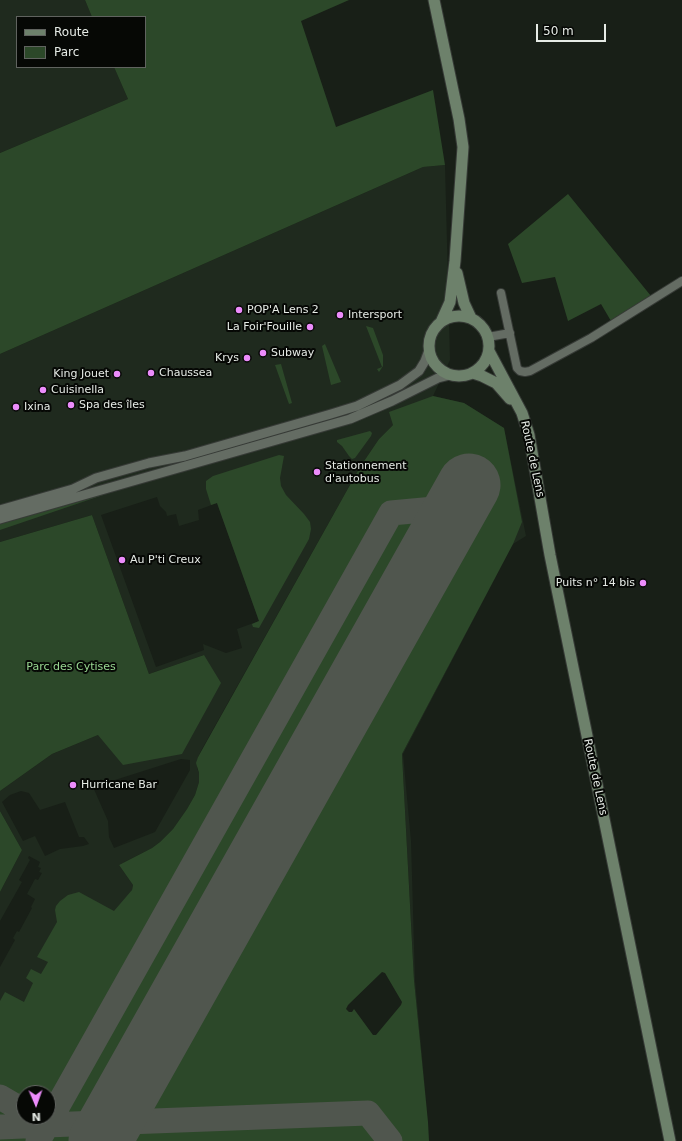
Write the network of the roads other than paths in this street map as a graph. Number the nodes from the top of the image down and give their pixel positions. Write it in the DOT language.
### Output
graph roads {
  1 [pos="434,0"];
  2 [pos="455,261"];
  3 [pos="682,281"];
  4 [pos="501,293"];
  5 [pos="471,318"];
  6 [pos="441,322"];
  7 [pos="510,333"];
  8 [pos="488,337"];
  9 [pos="429,350"];
  10 [pos="489,351"];
  11 [pos="473,373"];
  12 [pos="450,375"];
  13 [pos="522,413"];
  14 [pos="0,510"];
  15 [pos="0,519"];
  16 [pos="670,1141"];
  1 -- 2 [label="main road"];
  2 -- 5 [label="main road"];
  2 -- 6 [label="main road"];
  3 -- 7 [label="street"];
  4 -- 7 [label="street"];
  5 -- 6 [label="main road"];
  5 -- 8 [label="main road"];
  6 -- 9 [label="main road"];
  7 -- 8 [label="street"];
  8 -- 10 [label="main road"];
  9 -- 12 [label="main road"];
  9 -- 14 [label="street"];
  10 -- 11 [label="main road"];
  10 -- 13 [label="main road, Route de Lens"];
  11 -- 12 [label="main road"];
  11 -- 13 [label="main road, Route de Lens"];
  12 -- 15 [label="street"];
  13 -- 16 [label="main road, Route de Lens"];
}
